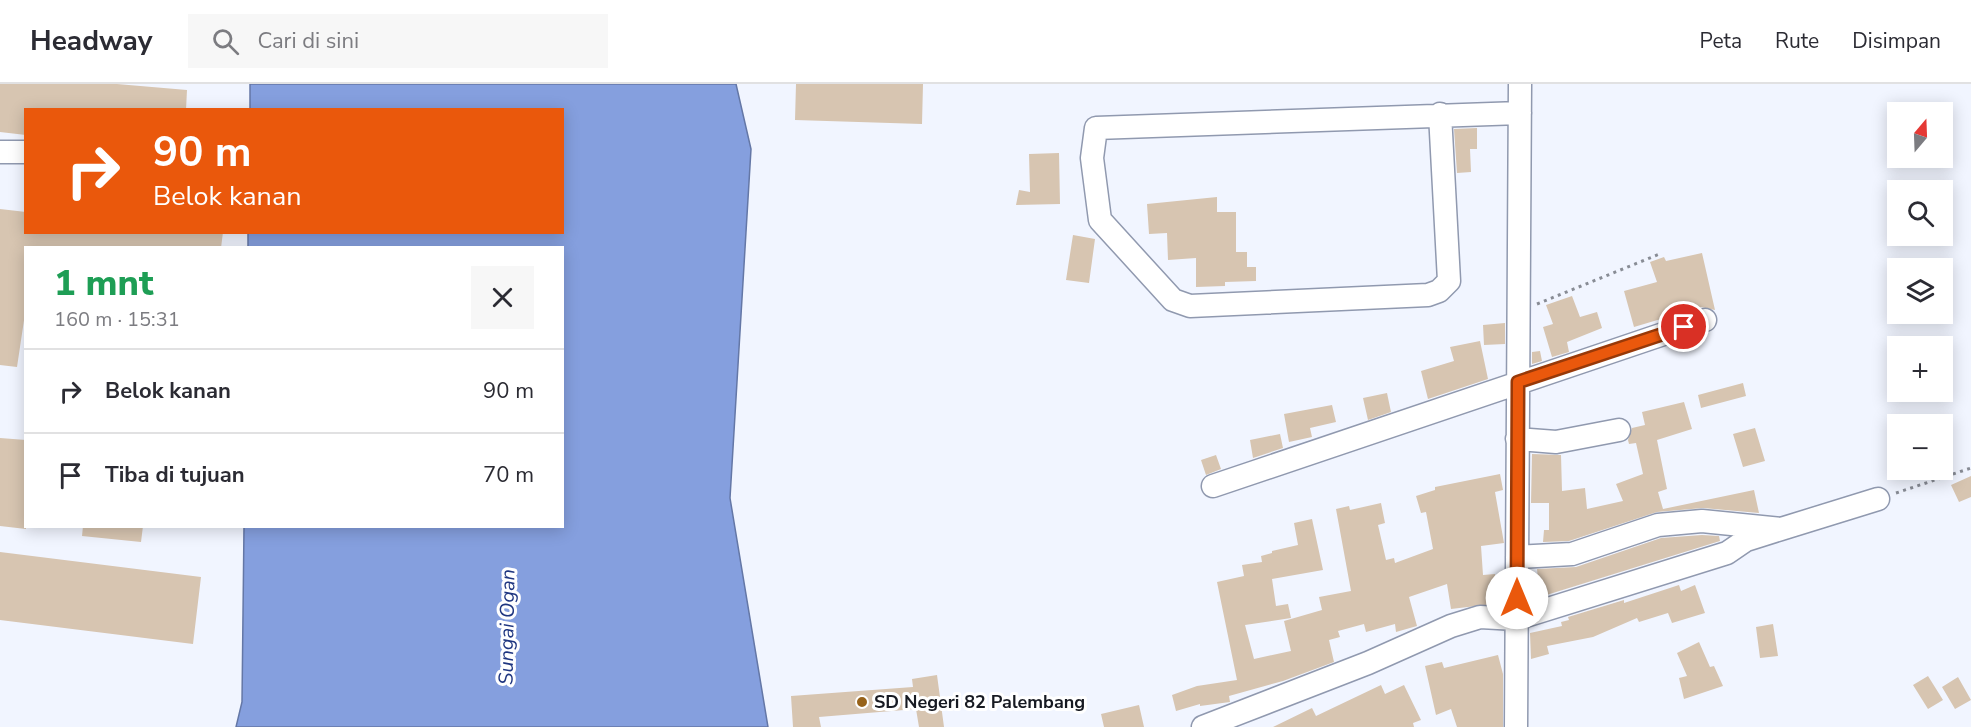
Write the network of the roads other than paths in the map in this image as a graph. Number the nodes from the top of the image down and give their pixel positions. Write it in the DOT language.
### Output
graph roads {
  1 [pos="1520,84"];
  2 [pos="1520,113"];
  3 [pos="1440,114"];
  4 [pos="0,152"];
  5 [pos="24,152"];
  6 [pos="1705,320"];
  7 [pos="1518,382"];
  8 [pos="1619,430"];
  9 [pos="1517,439"];
  10 [pos="1213,486"];
  11 [pos="1878,499"];
  12 [pos="1744,532"];
  13 [pos="1517,557"];
  14 [pos="1516,619"];
  15 [pos="1203,727"];
  16 [pos="1516,727"];
  1 -- 2 [label="street"];
  2 -- 3 [label="street"];
  2 -- 7 [label="street"];
  3 -- 3 [label="street"];
  4 -- 5 [label="street"];
  6 -- 7 [label="street"];
  7 -- 9 [label="street"];
  7 -- 10 [label="street"];
  8 -- 9 [label="street"];
  9 -- 13 [label="street"];
  11 -- 12 [label="street"];
  12 -- 13 [label="street"];
  12 -- 14 [label="street"];
  13 -- 14 [label="street"];
  14 -- 15 [label="street"];
  14 -- 16 [label="street"];
}
